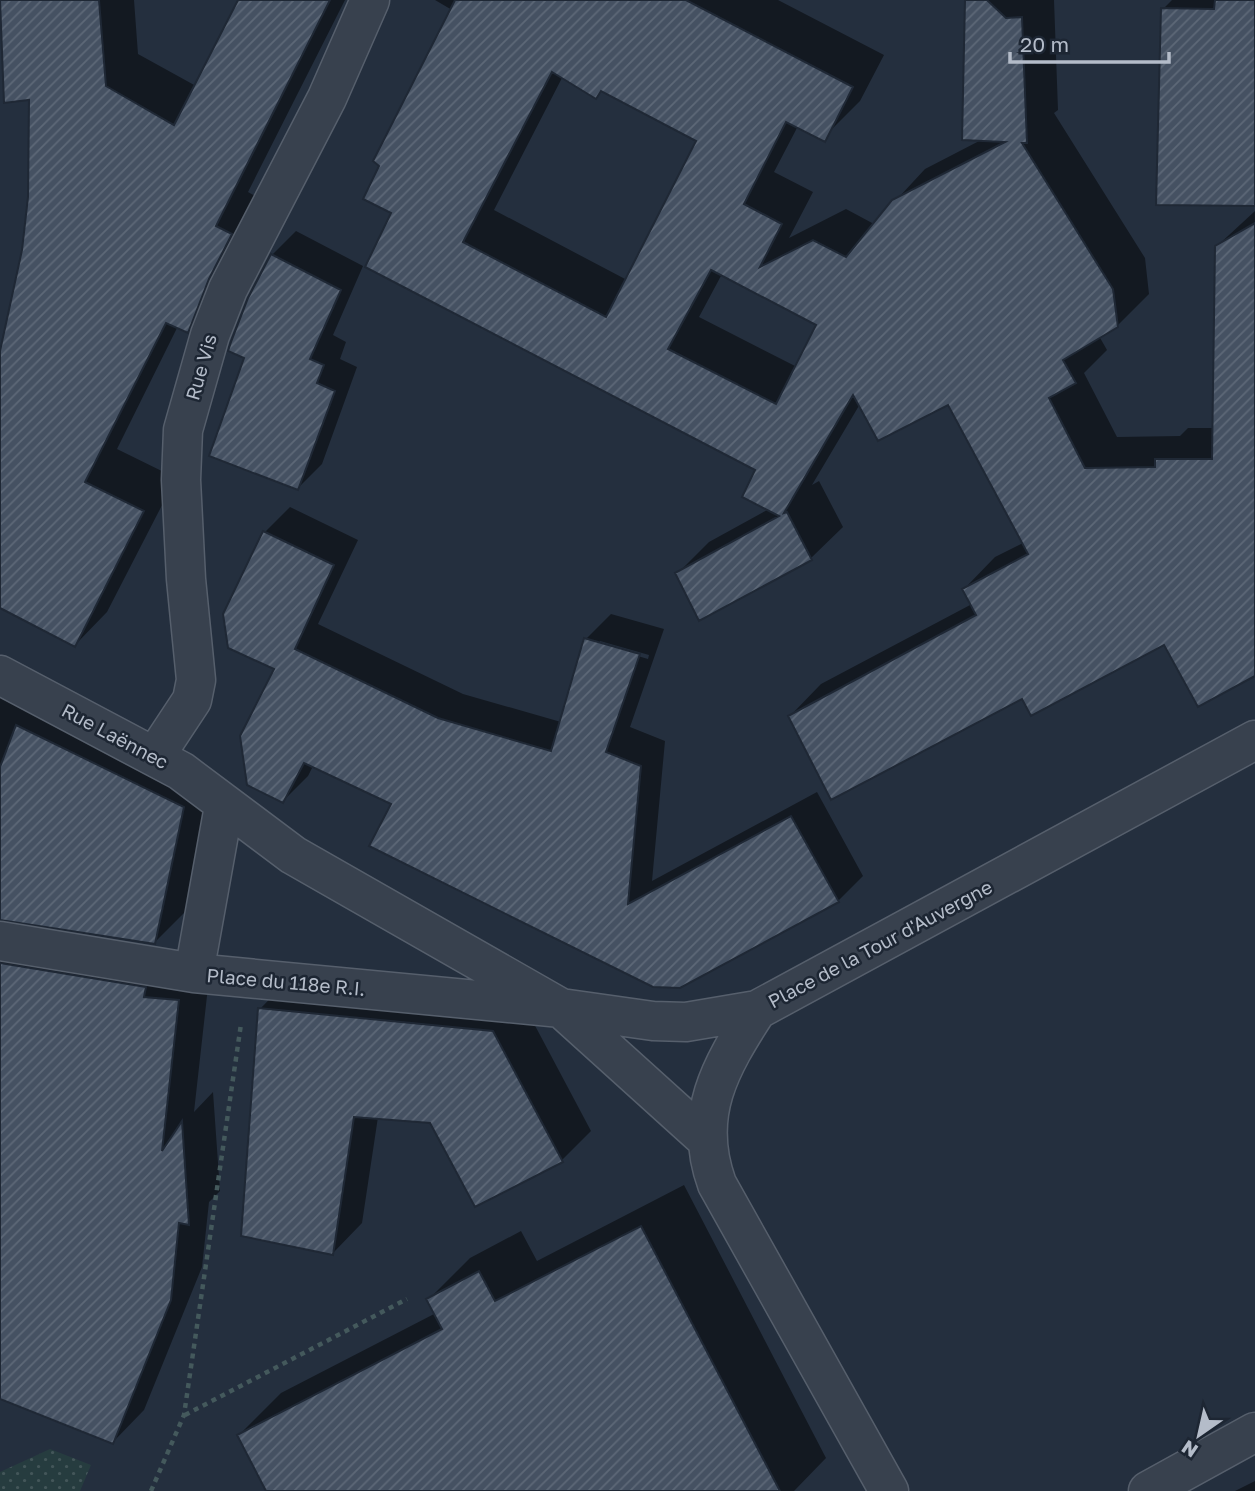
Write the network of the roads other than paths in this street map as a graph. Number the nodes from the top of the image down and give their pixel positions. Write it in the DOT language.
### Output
graph roads {
  1 [pos="370,0"];
  2 [pos="0,675"];
  3 [pos="1255,740"];
  4 [pos="155,756"];
  5 [pos="225,806"];
  6 [pos="0,941"];
  7 [pos="194,973"];
  8 [pos="561,1008"];
  9 [pos="757,1010"];
  10 [pos="706,1139"];
  11 [pos="1255,1432"];
  12 [pos="889,1491"];
  13 [pos="1148,1491"];
  1 -- 4 [label="street, Rue Vis"];
  2 -- 4 [label="street, Rue Laënnec"];
  3 -- 9 [label="street, Place de la Tour d'Auvergne"];
  4 -- 5 [label="street, Rue Laënnec"];
  5 -- 7 [label="street, Place du 118e R.I."];
  5 -- 8 [label="street"];
  6 -- 7 [label="street"];
  7 -- 8 [label="street, Place du 118e R.I."];
  8 -- 9 [label="street, Place du 118e R.I."];
  8 -- 10 [label="street"];
  9 -- 10 [label="street, Place de la Tour d'Auvergne"];
  10 -- 12 [label="street, Place de la Tour d'Auvergne"];
  11 -- 13 [label="street"];
}
